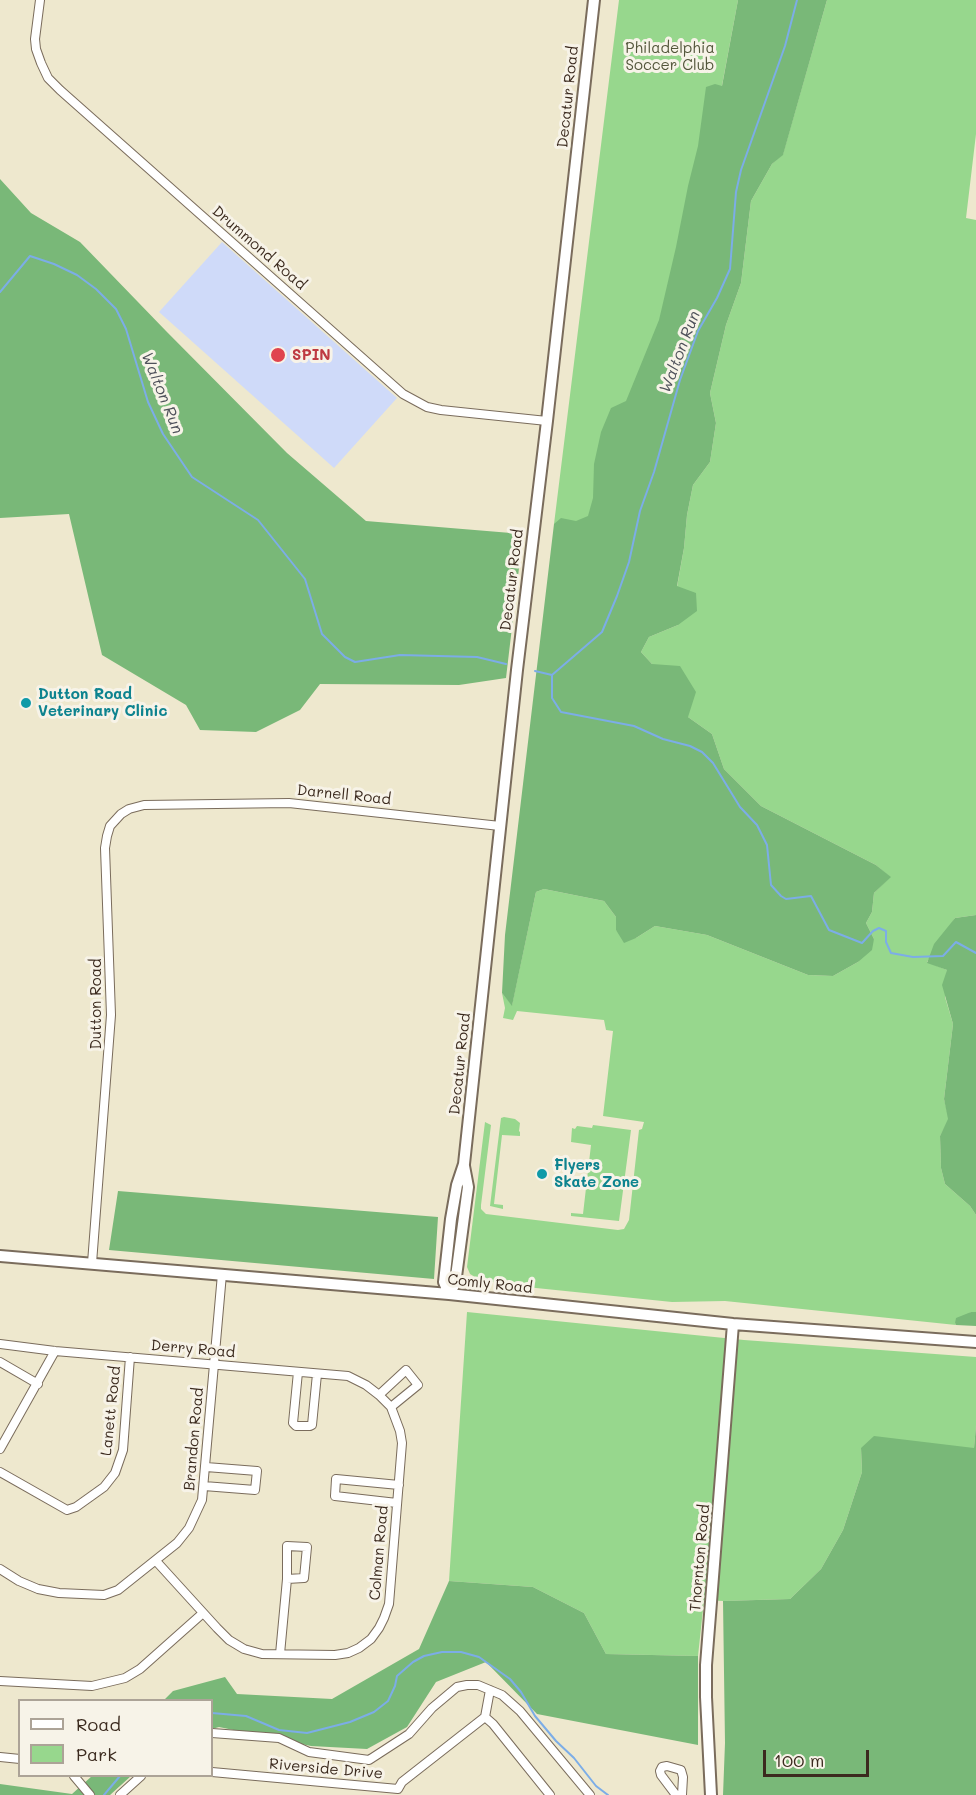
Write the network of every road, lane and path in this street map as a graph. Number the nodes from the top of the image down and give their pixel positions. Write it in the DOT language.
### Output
graph roads {
  1 [pos="40,0"];
  2 [pos="594,0"];
  3 [pos="547,422"];
  4 [pos="185,805"];
  5 [pos="500,826"];
  6 [pos="0,1256"];
  7 [pos="92,1263"];
  8 [pos="222,1274"];
  9 [pos="448,1294"];
  10 [pos="733,1324"];
  11 [pos="976,1342"];
  12 [pos="0,1344"];
  13 [pos="55,1351"];
  14 [pos="130,1357"];
  15 [pos="0,1362"];
  16 [pos="215,1364"];
  17 [pos="298,1372"];
  18 [pos="317,1374"];
  19 [pos="38,1384"];
  20 [pos="379,1395"];
  21 [pos="391,1407"];
  22 [pos="0,1449"];
  23 [pos="206,1467"];
  24 [pos="0,1472"];
  25 [pos="399,1485"];
  26 [pos="204,1486"];
  27 [pos="397,1503"];
  28 [pos="156,1561"];
  29 [pos="1,1571"];
  30 [pos="287,1579"];
  31 [pos="203,1613"];
  32 [pos="280,1654"];
  33 [pos="0,1681"];
  34 [pos="490,1690"];
  35 [pos="485,1718"];
  36 [pos="213,1732"];
  37 [pos="0,1757"];
  38 [pos="18,1759"];
  39 [pos="213,1772"];
  40 [pos="75,1777"];
  41 [pos="140,1777"];
  42 [pos="398,1792"];
  43 [pos="90,1795"];
  44 [pos="120,1795"];
  45 [pos="550,1795"];
  46 [pos="590,1795"];
  47 [pos="676,1795"];
  48 [pos="682,1795"];
  49 [pos="711,1795"];
  1 -- 3 [label="street, Drummond Road"];
  2 -- 3 [label="street, Decatur Road"];
  3 -- 5 [label="street, Decatur Road"];
  4 -- 5 [label="street, Darnell Road"];
  4 -- 7 [label="street, Dutton Road"];
  5 -- 9 [label="street, Decatur Road"];
  6 -- 7 [label="street, Comly Road"];
  7 -- 8 [label="street, Comly Road"];
  8 -- 9 [label="street, Comly Road"];
  8 -- 16 [label="street, Brandon Road"];
  9 -- 10 [label="street, Comly Road"];
  10 -- 11 [label="street, Comly Road"];
  10 -- 49 [label="street, Thornton Road"];
  12 -- 13 [label="street, Derry Road"];
  13 -- 14 [label="street, Derry Road"];
  13 -- 19 [label="street"];
  14 -- 16 [label="street, Derry Road"];
  14 -- 24 [label="street, Lanett Road"];
  15 -- 19 [label="street"];
  16 -- 17 [label="street, Derry Road"];
  16 -- 23 [label="street, Brandon Road"];
  17 -- 18 [label="street, Derry Road"];
  17 -- 18 [label="street"];
  18 -- 20 [label="street, Derry Road"];
  19 -- 22 [label="street"];
  20 -- 21 [label="street, Colman Road"];
  20 -- 21 [label="street"];
  21 -- 25 [label="street, Colman Road"];
  23 -- 26 [label="street, Brandon Road"];
  23 -- 26 [label="street"];
  25 -- 27 [label="street, Colman Road"];
  25 -- 27 [label="street"];
  26 -- 28 [label="street, Brandon Road"];
  27 -- 32 [label="street, Colman Road"];
  28 -- 29 [label="street, Brandon Road"];
  28 -- 31 [label="street, Colman Road"];
  30 -- 30 [label="street"];
  30 -- 32 [label="street"];
  31 -- 32 [label="street, Colman Road"];
  31 -- 33 [label="street"];
  34 -- 35 [label="street"];
  34 -- 36 [label="street"];
  34 -- 46 [label="street"];
  35 -- 42 [label="street, Riverside Drive"];
  35 -- 45 [label="street"];
  37 -- 38 [label="street"];
  39 -- 42 [label="street, Riverside Drive"];
  40 -- 43 [label="street"];
  41 -- 44 [label="street"];
  47 -- 48 [label="street"];
}
